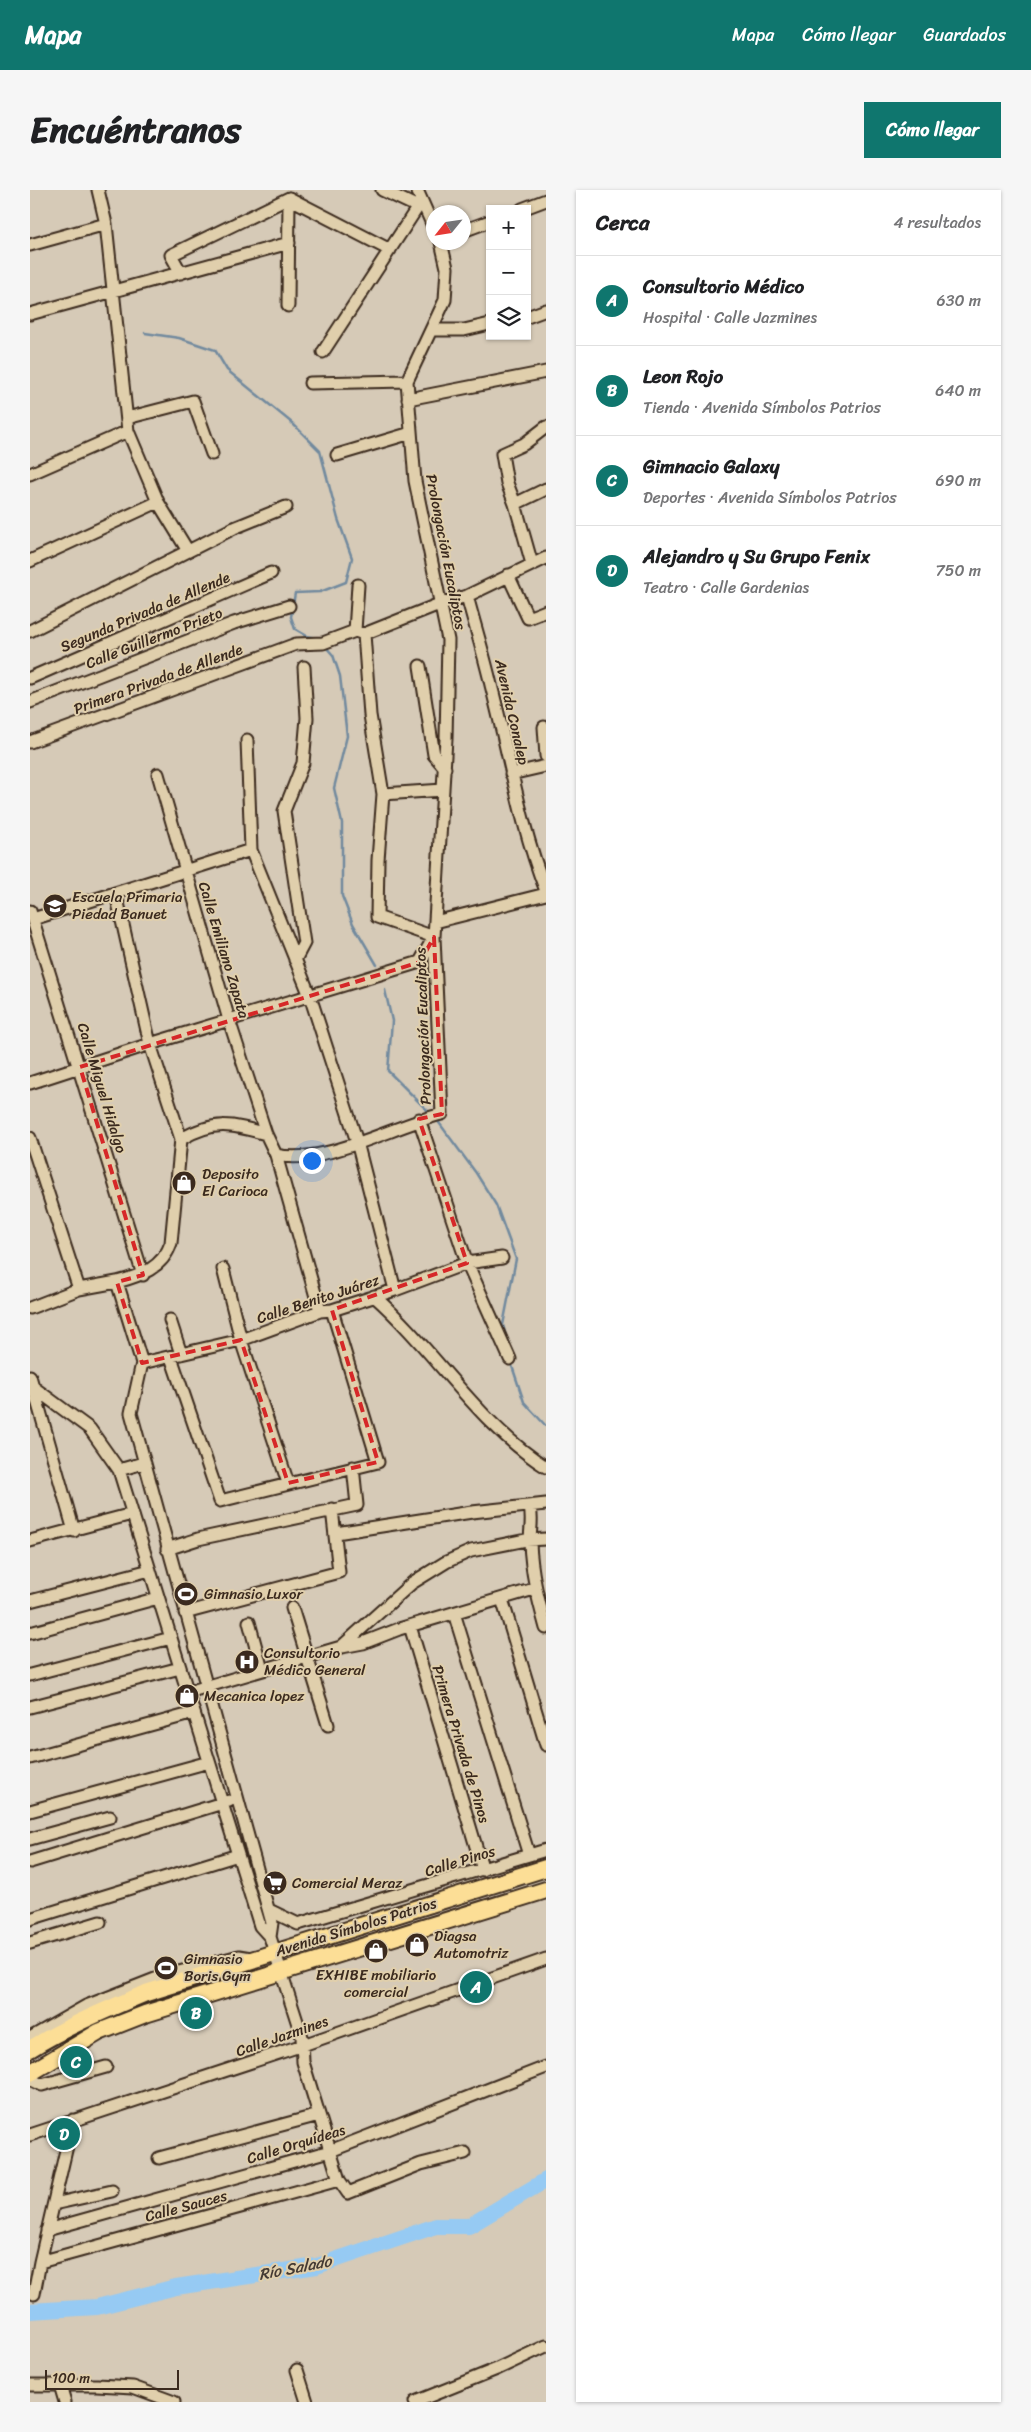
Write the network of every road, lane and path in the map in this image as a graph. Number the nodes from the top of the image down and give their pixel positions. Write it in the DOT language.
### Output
graph roads {
  1 [pos="98,190"];
  2 [pos="382,190"];
  3 [pos="417,190"];
  4 [pos="289,198"];
  5 [pos="546,200"];
  6 [pos="419,205"];
  7 [pos="531,206"];
  8 [pos="426,215"];
  9 [pos="486,223"];
  10 [pos="106,224"];
  11 [pos="471,228"];
  12 [pos="289,243"];
  13 [pos="30,245"];
  14 [pos="390,250"];
  15 [pos="443,250"];
  16 [pos="181,273"];
  17 [pos="113,290"];
  18 [pos="288,306"];
  19 [pos="546,310"];
  20 [pos="30,314"];
  21 [pos="531,316"];
  22 [pos="486,325"];
  23 [pos="431,330"];
  24 [pos="323,352"];
  25 [pos="546,372"];
  26 [pos="407,381"];
  27 [pos="310,383"];
  28 [pos="408,399"];
  29 [pos="126,418"];
  30 [pos="546,427"];
  31 [pos="128,431"];
  32 [pos="411,432"];
  33 [pos="212,454"];
  34 [pos="337,455"];
  35 [pos="30,474"];
  36 [pos="546,489"];
  37 [pos="158,502"];
  38 [pos="515,504"];
  39 [pos="286,507"];
  40 [pos="188,551"];
  41 [pos="546,558"];
  42 [pos="30,561"];
  43 [pos="532,564"];
  44 [pos="271,573"];
  45 [pos="508,575"];
  46 [pos="358,585"];
  47 [pos="467,596"];
  48 [pos="442,603"];
  49 [pos="289,606"];
  50 [pos="546,611"];
  51 [pos="30,631"];
  52 [pos="360,632"];
  53 [pos="304,666"];
  54 [pos="420,666"];
  55 [pos="30,678"];
  56 [pos="30,702"];
  57 [pos="544,727"];
  58 [pos="248,740"];
  59 [pos="30,742"];
  60 [pos="546,756"];
  61 [pos="546,766"];
  62 [pos="444,768"];
  63 [pos="158,774"];
  64 [pos="511,774"];
  65 [pos="443,790"];
  66 [pos="383,794"];
  67 [pos="252,850"];
  68 [pos="184,870"];
  69 [pos="546,893"];
  70 [pos="116,894"];
  71 [pos="31,915"];
  72 [pos="435,922"];
  73 [pos="434,937"];
  74 [pos="295,960"];
  75 [pos="310,996"];
  76 [pos="229,1020"];
  77 [pos="150,1044"];
  78 [pos="80,1067"];
  79 [pos="30,1083"];
  80 [pos="419,1119"];
  81 [pos="266,1134"];
  82 [pos="30,1138"];
  83 [pos="181,1139"];
  84 [pos="357,1142"];
  85 [pos="276,1155"];
  86 [pos="502,1258"];
  87 [pos="468,1263"];
  88 [pos="223,1269"];
  89 [pos="143,1275"];
  90 [pos="117,1282"];
  91 [pos="79,1289"];
  92 [pos="395,1290"];
  93 [pos="374,1296"];
  94 [pos="30,1308"];
  95 [pos="332,1310"];
  96 [pos="320,1311"];
  97 [pos="170,1320"];
  98 [pos="241,1340"];
  99 [pos="176,1356"];
  100 [pos="510,1358"];
  101 [pos="142,1362"];
  102 [pos="32,1381"];
  103 [pos="143,1463"];
  104 [pos="546,1467"];
  105 [pos="353,1468"];
  106 [pos="119,1470"];
  107 [pos="288,1484"];
  108 [pos="546,1504"];
  109 [pos="530,1507"];
  110 [pos="332,1509"];
  111 [pos="132,1514"];
  112 [pos="74,1531"];
  113 [pos="336,1533"];
  114 [pos="546,1539"];
  115 [pos="530,1540"];
  116 [pos="30,1541"];
  117 [pos="167,1549"];
  118 [pos="150,1570"];
  119 [pos="534,1589"];
  120 [pos="158,1598"];
  121 [pos="502,1599"];
  122 [pos="30,1601"];
  123 [pos="292,1608"];
  124 [pos="185,1613"];
  125 [pos="454,1613"];
  126 [pos="249,1622"];
  127 [pos="410,1626"];
  128 [pos="546,1628"];
  129 [pos="30,1633"];
  130 [pos="171,1638"];
  131 [pos="341,1647"];
  132 [pos="307,1657"];
  133 [pos="180,1668"];
  134 [pos="262,1670"];
  135 [pos="30,1675"];
  136 [pos="206,1687"];
  137 [pos="188,1692"];
  138 [pos="30,1707"];
  139 [pos="194,1713"];
  140 [pos="328,1725"];
  141 [pos="546,1745"];
  142 [pos="30,1758"];
  143 [pos="209,1762"];
  144 [pos="237,1798"];
  145 [pos="222,1803"];
  146 [pos="30,1811"];
  147 [pos="110,1817"];
  148 [pos="30,1839"];
  149 [pos="546,1850"];
  150 [pos="238,1855"];
  151 [pos="529,1855"];
  152 [pos="514,1860"];
  153 [pos="30,1862"];
  154 [pos="546,1868"];
  155 [pos="483,1870"];
  156 [pos="518,1877"];
  157 [pos="546,1890"];
  158 [pos="269,1910"];
  159 [pos="30,1919"];
  160 [pos="100,1922"];
  161 [pos="30,1943"];
  162 [pos="272,1945"];
  163 [pos="545,1964"];
  164 [pos="281,1972"];
  165 [pos="88,2011"];
  166 [pos="30,2038"];
  167 [pos="303,2045"];
  168 [pos="30,2049"];
  169 [pos="106,2067"];
  170 [pos="546,2067"];
  171 [pos="30,2073"];
  172 [pos="30,2079"];
  173 [pos="319,2114"];
  174 [pos="73,2120"];
  175 [pos="30,2135"];
  176 [pos="330,2151"];
  177 [pos="465,2153"];
  178 [pos="159,2158"];
  179 [pos="340,2180"];
  180 [pos="112,2191"];
  181 [pos="54,2204"];
  182 [pos="47,2230"];
  183 [pos="40,2262"];
  184 [pos="34,2294"];
  185 [pos="546,2346"];
  186 [pos="297,2370"];
  187 [pos="30,2385"];
  188 [pos="60,2385"];
  189 [pos="427,2400"];
  190 [pos="65,2402"];
  191 [pos="174,2402"];
  192 [pos="307,2402"];
  193 [pos="414,2402"];
  1 -- 10 [label="street"];
  2 -- 6 [label="street"];
  3 -- 6 [label="street"];
  4 -- 12 [label="street"];
  4 -- 14 [label="street"];
  4 -- 16 [label="street"];
  5 -- 7 [label="street"];
  6 -- 8 [label="street"];
  6 -- 14 [label="street"];
  9 -- 11 [label="street"];
  10 -- 13 [label="street"];
  10 -- 17 [label="street"];
  12 -- 16 [label="street"];
  12 -- 18 [label="street"];
  14 -- 24 [label="street"];
  15 -- 23 [label="street, Prolongación Eucaliptos"];
  16 -- 17 [label="street"];
  17 -- 20 [label="street"];
  17 -- 29 [label="street"];
  19 -- 21 [label="street"];
  22 -- 23 [label="street"];
  23 -- 26 [label="street, Prolongación Eucaliptos"];
  25 -- 28 [label="street"];
  26 -- 27 [label="street"];
  26 -- 28 [label="street, Prolongación Eucaliptos"];
  28 -- 32 [label="street, Prolongación Eucaliptos"];
  29 -- 31 [label="street"];
  29 -- 33 [label="street"];
  30 -- 38 [label="street"];
  31 -- 35 [label="street"];
  31 -- 37 [label="street"];
  32 -- 34 [label="street"];
  32 -- 48 [label="street, Prolongación Eucaliptos"];
  36 -- 38 [label="street"];
  37 -- 40 [label="street"];
  37 -- 42 [label="street"];
  38 -- 43 [label="street"];
  39 -- 40 [label="street"];
  40 -- 51 [label="street"];
  41 -- 43 [label="street"];
  43 -- 45 [label="street"];
  44 -- 55 [label="street, Segunda Privada de Allende"];
  45 -- 47 [label="street"];
  45 -- 50 [label="street"];
  46 -- 52 [label="street"];
  47 -- 48 [label="street"];
  47 -- 64 [label="street, Avenida Conalep"];
  48 -- 52 [label="street"];
  48 -- 62 [label="street, Prolongación Eucaliptos"];
  49 -- 56 [label="street, Calle Guillermo Prieto"];
  52 -- 59 [label="street, Primera Privada de Allende"];
  52 -- 66 [label="street"];
  53 -- 74 [label="street"];
  54 -- 62 [label="street"];
  57 -- 60 [label="street"];
  58 -- 67 [label="street"];
  61 -- 64 [label="street"];
  62 -- 65 [label="street, Prolongación Eucaliptos"];
  63 -- 68 [label="street, Calle Emiliano Zapata"];
  64 -- 69 [label="street, Avenida Conalep"];
  65 -- 66 [label="street"];
  65 -- 72 [label="street, Prolongación Eucaliptos"];
  66 -- 73 [label="street"];
  67 -- 68 [label="street"];
  67 -- 74 [label="street"];
  68 -- 70 [label="street"];
  68 -- 76 [label="street, Calle Emiliano Zapata"];
  69 -- 72 [label="street"];
  70 -- 71 [label="street"];
  70 -- 77 [label="street"];
  71 -- 78 [label="street, Calle Miguel Hidalgo"];
  72 -- 73 [label="street, Prolongación Eucaliptos"];
  73 -- 75 [label="street, Prolongación Eucaliptos"];
  73 -- 80 [label="street, Prolongación Eucaliptos"];
  74 -- 75 [label="street"];
  75 -- 76 [label="street, Prolongación Eucaliptos"];
  75 -- 84 [label="street"];
  76 -- 77 [label="street, Prolongación Eucaliptos"];
  76 -- 81 [label="street, Calle Emiliano Zapata"];
  77 -- 78 [label="street, Prolongación Eucaliptos"];
  77 -- 83 [label="street"];
  78 -- 79 [label="street, Prolongación Eucaliptos"];
  78 -- 89 [label="street, Calle Miguel Hidalgo"];
  80 -- 84 [label="street, Prolongación Eucaliptos"];
  80 -- 87 [label="street"];
  81 -- 83 [label="street"];
  81 -- 85 [label="street, Calle Emiliano Zapata"];
  82 -- 91 [label="street"];
  83 -- 89 [label="street"];
  84 -- 85 [label="street, Prolongación Eucaliptos"];
  84 -- 92 [label="street"];
  85 -- 96 [label="street"];
  86 -- 87 [label="street, Calle Benito Juárez"];
  87 -- 92 [label="street, Calle Benito Juárez"];
  87 -- 100 [label="street"];
  88 -- 98 [label="street"];
  89 -- 90 [label="street"];
  90 -- 91 [label="street"];
  90 -- 101 [label="street"];
  91 -- 94 [label="street"];
  92 -- 93 [label="street, Calle Benito Juárez"];
  93 -- 95 [label="street, Calle Benito Juárez"];
  93 -- 104 [label="street"];
  95 -- 96 [label="street, Calle Benito Juárez"];
  95 -- 105 [label="street"];
  96 -- 98 [label="street, Calle Benito Juárez"];
  97 -- 99 [label="street"];
  98 -- 99 [label="street, Calle Benito Juárez"];
  98 -- 107 [label="street"];
  99 -- 101 [label="street, Calle Benito Juárez"];
  99 -- 107 [label="street"];
  101 -- 103 [label="street"];
  102 -- 106 [label="street"];
  102 -- 112 [label="street"];
  103 -- 106 [label="street"];
  103 -- 117 [label="street"];
  105 -- 107 [label="street"];
  105 -- 110 [label="street"];
  106 -- 111 [label="street"];
  108 -- 109 [label="street"];
  109 -- 113 [label="street"];
  109 -- 115 [label="street"];
  110 -- 113 [label="street"];
  110 -- 117 [label="street"];
  111 -- 112 [label="street"];
  111 -- 118 [label="street"];
  112 -- 116 [label="street"];
  113 -- 124 [label="street"];
  114 -- 115 [label="street"];
  115 -- 119 [label="street"];
  115 -- 131 [label="street"];
  117 -- 124 [label="street"];
  118 -- 120 [label="street"];
  118 -- 122 [label="street"];
  119 -- 121 [label="street"];
  119 -- 128 [label="street"];
  120 -- 129 [label="street"];
  120 -- 130 [label="street"];
  121 -- 125 [label="street"];
  121 -- 141 [label="street"];
  123 -- 132 [label="street"];
  124 -- 136 [label="street"];
  125 -- 127 [label="street"];
  125 -- 151 [label="street"];
  126 -- 134 [label="street"];
  127 -- 131 [label="street"];
  127 -- 155 [label="street, Primera Privada de Pinos"];
  130 -- 133 [label="street"];
  130 -- 135 [label="street"];
  131 -- 132 [label="street"];
  132 -- 134 [label="street"];
  132 -- 140 [label="street"];
  133 -- 137 [label="street"];
  133 -- 138 [label="street"];
  134 -- 136 [label="street"];
  136 -- 137 [label="street"];
  136 -- 144 [label="street"];
  137 -- 139 [label="street"];
  139 -- 142 [label="street"];
  139 -- 143 [label="street"];
  143 -- 145 [label="street"];
  143 -- 146 [label="street"];
  144 -- 145 [label="street"];
  144 -- 158 [label="street"];
  145 -- 150 [label="street"];
  145 -- 153 [label="street"];
  147 -- 148 [label="street"];
  149 -- 151 [label="street, Calle Pinos"];
  150 -- 159 [label="street"];
  150 -- 162 [label="street"];
  151 -- 152 [label="street, Calle Pinos"];
  152 -- 155 [label="street, Calle Pinos"];
  152 -- 156 [label="street"];
  154 -- 156 [label="highway, Avenida Símbolos Patrios"];
  155 -- 158 [label="street, Calle Pinos"];
  156 -- 162 [label="highway, Avenida Símbolos Patrios"];
  157 -- 164 [label="highway, Avenida Símbolos Patrios"];
  158 -- 162 [label="street"];
  160 -- 161 [label="street"];
  162 -- 164 [label="street"];
  162 -- 165 [label="highway, Avenida Símbolos Patrios"];
  163 -- 167 [label="street, Calle Jazmines"];
  164 -- 167 [label="street"];
  164 -- 171 [label="highway, Avenida Símbolos Patrios"];
  165 -- 166 [label="street"];
  165 -- 168 [label="highway, Avenida Símbolos Patrios"];
  167 -- 173 [label="street"];
  167 -- 174 [label="street, Calle Jazmines"];
  169 -- 172 [label="street"];
  170 -- 176 [label="street, Calle Orquídeas"];
  173 -- 176 [label="street"];
  173 -- 178 [label="street"];
  174 -- 175 [label="street, Calle Jazmines"];
  174 -- 181 [label="street"];
  176 -- 179 [label="street"];
  176 -- 182 [label="street, Calle Orquídeas"];
  177 -- 179 [label="street"];
  179 -- 183 [label="street, Calle Sauces"];
  180 -- 181 [label="street"];
  181 -- 182 [label="street"];
  182 -- 183 [label="street"];
  183 -- 184 [label="street"];
  185 -- 189 [label="street"];
  186 -- 192 [label="street"];
  187 -- 188 [label="street"];
  188 -- 190 [label="street"];
  188 -- 191 [label="street"];
  189 -- 193 [label="street"];
}
